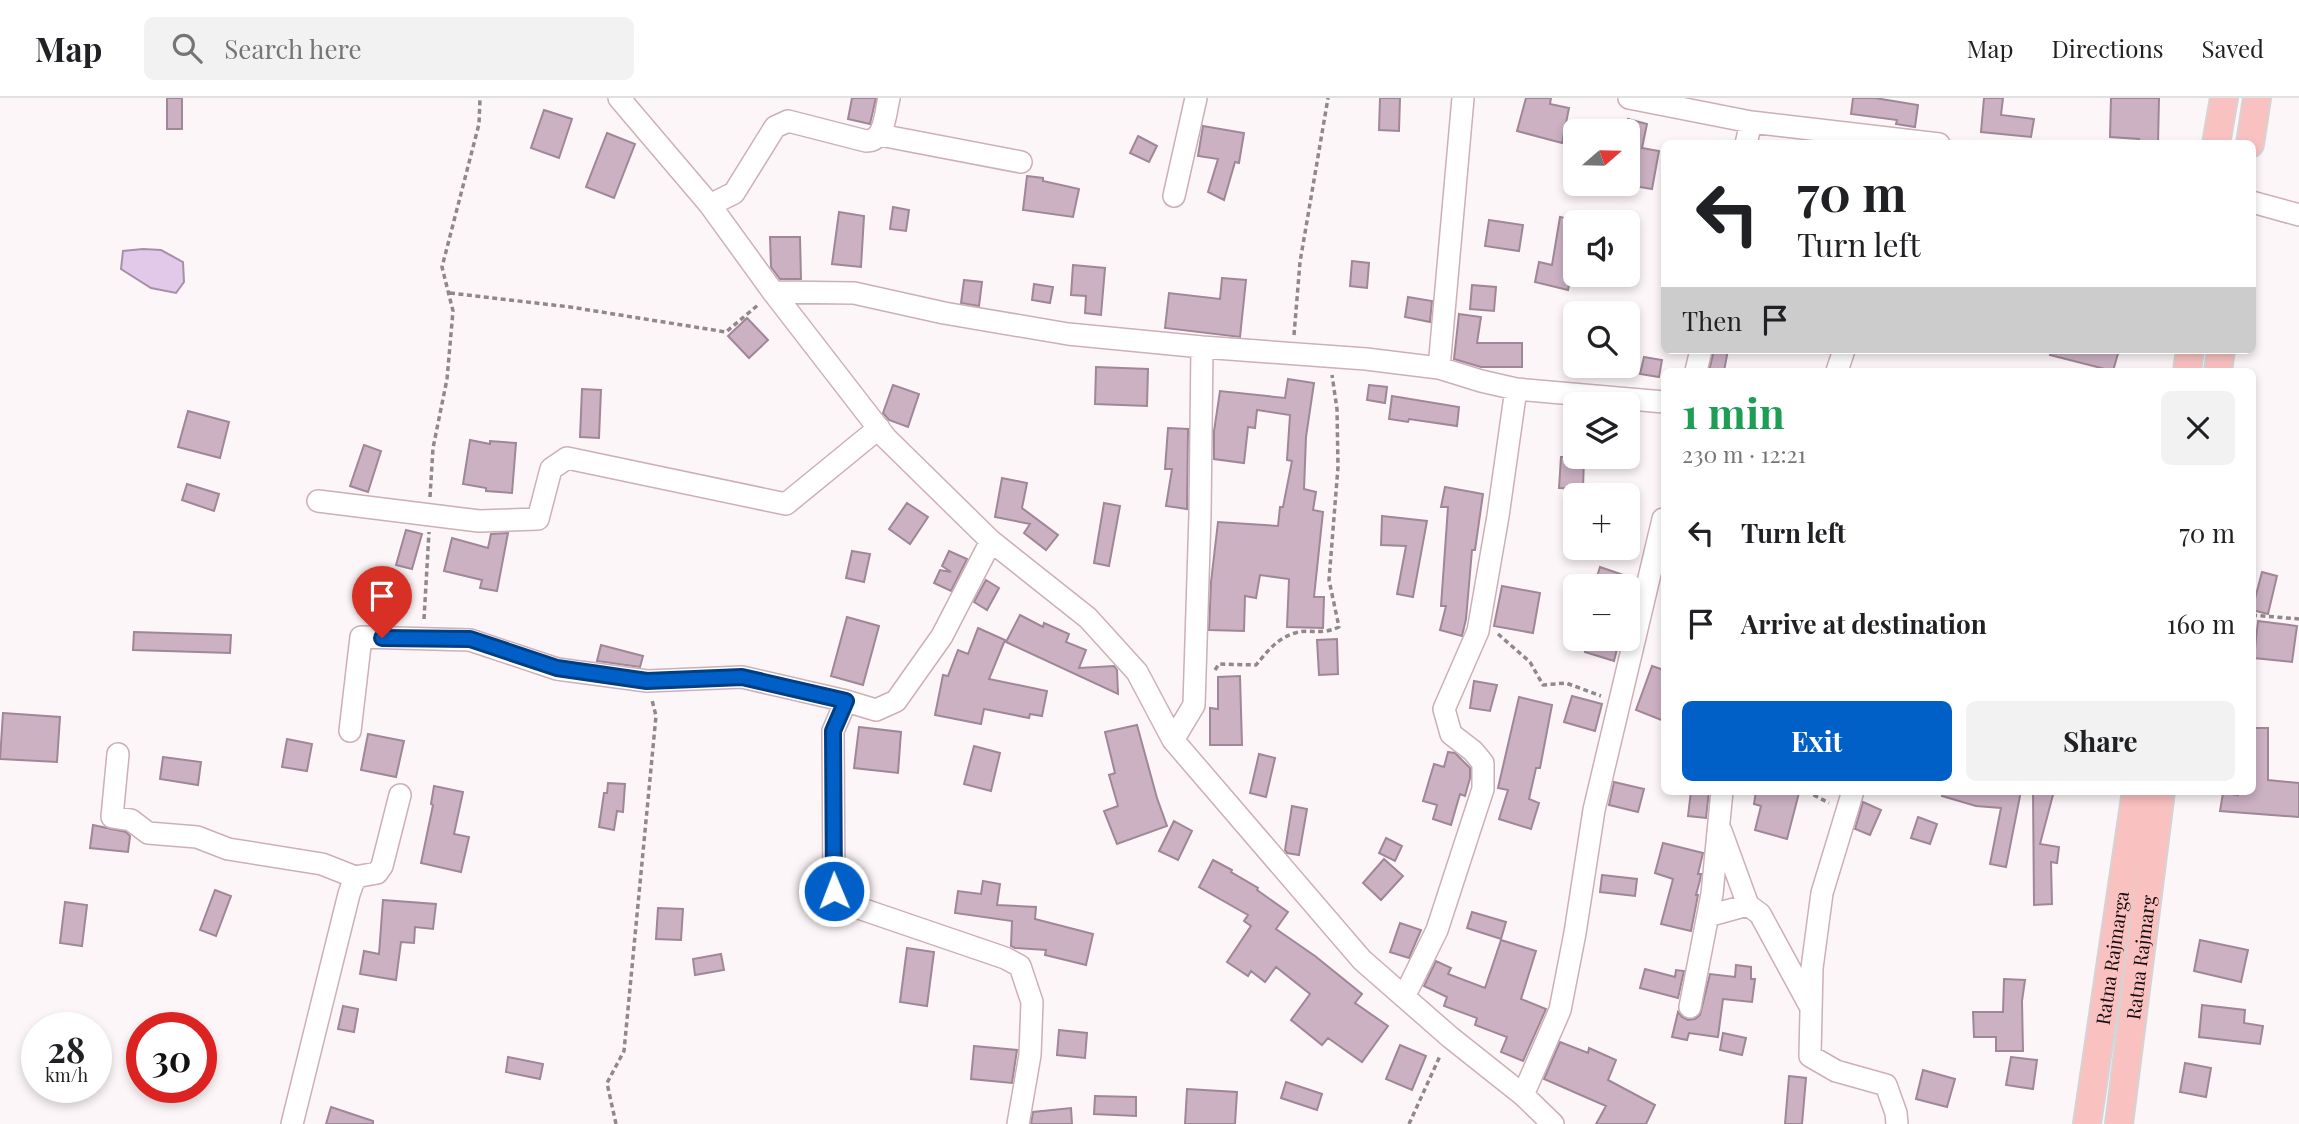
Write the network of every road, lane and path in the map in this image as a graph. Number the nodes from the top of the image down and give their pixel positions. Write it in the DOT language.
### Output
graph roads {
  1 [pos="480,98"];
  2 [pos="619,98"];
  3 [pos="889,98"];
  4 [pos="1196,98"];
  5 [pos="1328,98"];
  6 [pos="1463,98"];
  7 [pos="1629,98"];
  8 [pos="2224,98"];
  9 [pos="2257,98"];
  10 [pos="1716,106"];
  11 [pos="1751,122"];
  12 [pos="880,135"];
  13 [pos="1747,140"];
  14 [pos="1905,140"];
  15 [pos="2217,140"];
  16 [pos="2251,140"];
  17 [pos="1021,162"];
  18 [pos="1174,196"];
  19 [pos="2256,203"];
  20 [pos="710,205"];
  21 [pos="2299,215"];
  22 [pos="773,292"];
  23 [pos="449,293"];
  24 [pos="1202,347"];
  25 [pos="1292,354"];
  26 [pos="1332,356"];
  27 [pos="1439,368"];
  28 [pos="1516,389"];
  29 [pos="1661,402"];
  30 [pos="879,428"];
  31 [pos="318,501"];
  32 [pos="429,515"];
  33 [pos="1661,527"];
  34 [pos="991,541"];
  35 [pos="2256,615"];
  36 [pos="2299,620"];
  37 [pos="1480,621"];
  38 [pos="423,639"];
  39 [pos="1213,674"];
  40 [pos="647,681"];
  41 [pos="846,701"];
  42 [pos="1618,704"];
  43 [pos="350,730"];
  44 [pos="1173,740"];
  45 [pos="118,754"];
  46 [pos="400,795"];
  47 [pos="1722,795"];
  48 [pos="1852,795"];
  49 [pos="2135,795"];
  50 [pos="2160,795"];
  51 [pos="1718,825"];
  52 [pos="355,877"];
  53 [pos="1748,905"];
  54 [pos="1708,916"];
  55 [pos="1404,997"];
  56 [pos="1690,1007"];
  57 [pos="1811,1008"];
  58 [pos="1450,1037"];
  59 [pos="1523,1095"];
  60 [pos="292,1124"];
  61 [pos="616,1124"];
  62 [pos="1018,1124"];
  63 [pos="1409,1124"];
  64 [pos="1553,1124"];
  65 [pos="1897,1124"];
  66 [pos="2087,1124"];
  67 [pos="2119,1124"];
  1 -- 23 [label="path"];
  2 -- 20 [label="street"];
  3 -- 12 [label="street"];
  4 -- 18 [label="street"];
  5 -- 25 [label="path"];
  6 -- 27 [label="street"];
  7 -- 10 [label="street"];
  8 -- 15 [label="main road"];
  9 -- 16 [label="main road"];
  10 -- 11 [label="street"];
  11 -- 13 [label="street"];
  11 -- 14 [label="street"];
  12 -- 17 [label="street"];
  12 -- 20 [label="street"];
  19 -- 21 [label="street"];
  20 -- 22 [label="street"];
  22 -- 23 [label="path"];
  22 -- 24 [label="street"];
  22 -- 30 [label="street"];
  23 -- 32 [label="path"];
  24 -- 25 [label="street"];
  24 -- 44 [label="street"];
  25 -- 26 [label="street"];
  26 -- 27 [label="street"];
  26 -- 39 [label="path"];
  27 -- 28 [label="street"];
  28 -- 29 [label="street"];
  28 -- 37 [label="street"];
  30 -- 32 [label="street"];
  30 -- 34 [label="street"];
  31 -- 32 [label="street"];
  32 -- 38 [label="path"];
  33 -- 42 [label="street"];
  34 -- 41 [label="street"];
  34 -- 44 [label="street"];
  35 -- 36 [label="path"];
  37 -- 42 [label="path"];
  37 -- 55 [label="street"];
  38 -- 40 [label="street"];
  38 -- 43 [label="street"];
  40 -- 41 [label="street"];
  40 -- 61 [label="path"];
  41 -- 62 [label="street"];
  42 -- 59 [label="street"];
  44 -- 55 [label="street"];
  45 -- 52 [label="street"];
  46 -- 52 [label="street"];
  47 -- 51 [label="street"];
  48 -- 57 [label="street"];
  49 -- 66 [label="main road, Ratna Rajmarga"];
  50 -- 67 [label="main road, Ratna Rajmarg"];
  51 -- 53 [label="street"];
  51 -- 54 [label="street"];
  52 -- 60 [label="street"];
  53 -- 54 [label="street"];
  53 -- 57 [label="street"];
  54 -- 56 [label="street"];
  55 -- 58 [label="street"];
  57 -- 65 [label="street"];
  58 -- 59 [label="street"];
  58 -- 63 [label="path"];
  59 -- 64 [label="street"];
}
